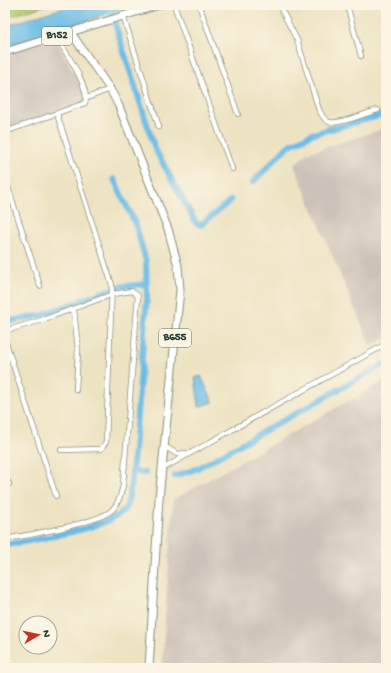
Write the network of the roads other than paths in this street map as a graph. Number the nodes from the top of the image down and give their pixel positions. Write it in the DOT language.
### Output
graph roads {
  1 [pos="159,5"];
  2 [pos="174,5"];
  3 [pos="199,5"];
  4 [pos="279,5"];
  5 [pos="347,5"];
  6 [pos="122,17"];
  7 [pos="71,33"];
  8 [pos="56,36"];
  9 [pos="5,52"];
  10 [pos="361,56"];
  11 [pos="110,89"];
  12 [pos="87,98"];
  13 [pos="378,110"];
  14 [pos="56,114"];
  15 [pos="238,114"];
  16 [pos="159,127"];
  17 [pos="5,132"];
  18 [pos="232,169"];
  19 [pos="5,178"];
  20 [pos="40,286"];
  21 [pos="112,293"];
  22 [pos="74,310"];
  23 [pos="5,331"];
  24 [pos="5,340"];
  25 [pos="386,344"];
  26 [pos="76,390"];
  27 [pos="164,446"];
  28 [pos="61,450"];
  29 [pos="191,452"];
  30 [pos="162,469"];
  31 [pos="5,476"];
  32 [pos="9,484"];
  33 [pos="56,496"];
  34 [pos="5,539"];
  35 [pos="149,668"];
  1 -- 6 [label="main road, B152"];
  2 -- 18 [label="street"];
  3 -- 15 [label="street"];
  4 -- 13 [label="street"];
  5 -- 10 [label="street"];
  6 -- 7 [label="main road, B152"];
  6 -- 16 [label="street"];
  7 -- 8 [label="main road, B152"];
  7 -- 11 [label="main road, B655"];
  8 -- 9 [label="main road, B152"];
  8 -- 12 [label="street"];
  11 -- 12 [label="street"];
  11 -- 27 [label="main road, B655"];
  12 -- 14 [label="street"];
  14 -- 17 [label="street"];
  14 -- 21 [label="street"];
  19 -- 20 [label="street"];
  21 -- 22 [label="street"];
  21 -- 28 [label="street"];
  21 -- 34 [label="street"];
  22 -- 23 [label="street"];
  22 -- 26 [label="street"];
  24 -- 33 [label="street"];
  25 -- 29 [label="street"];
  27 -- 29 [label="street"];
  27 -- 30 [label="main road, B655"];
  29 -- 30 [label="street"];
  30 -- 35 [label="main road, B655"];
  31 -- 32 [label="street"];
}
